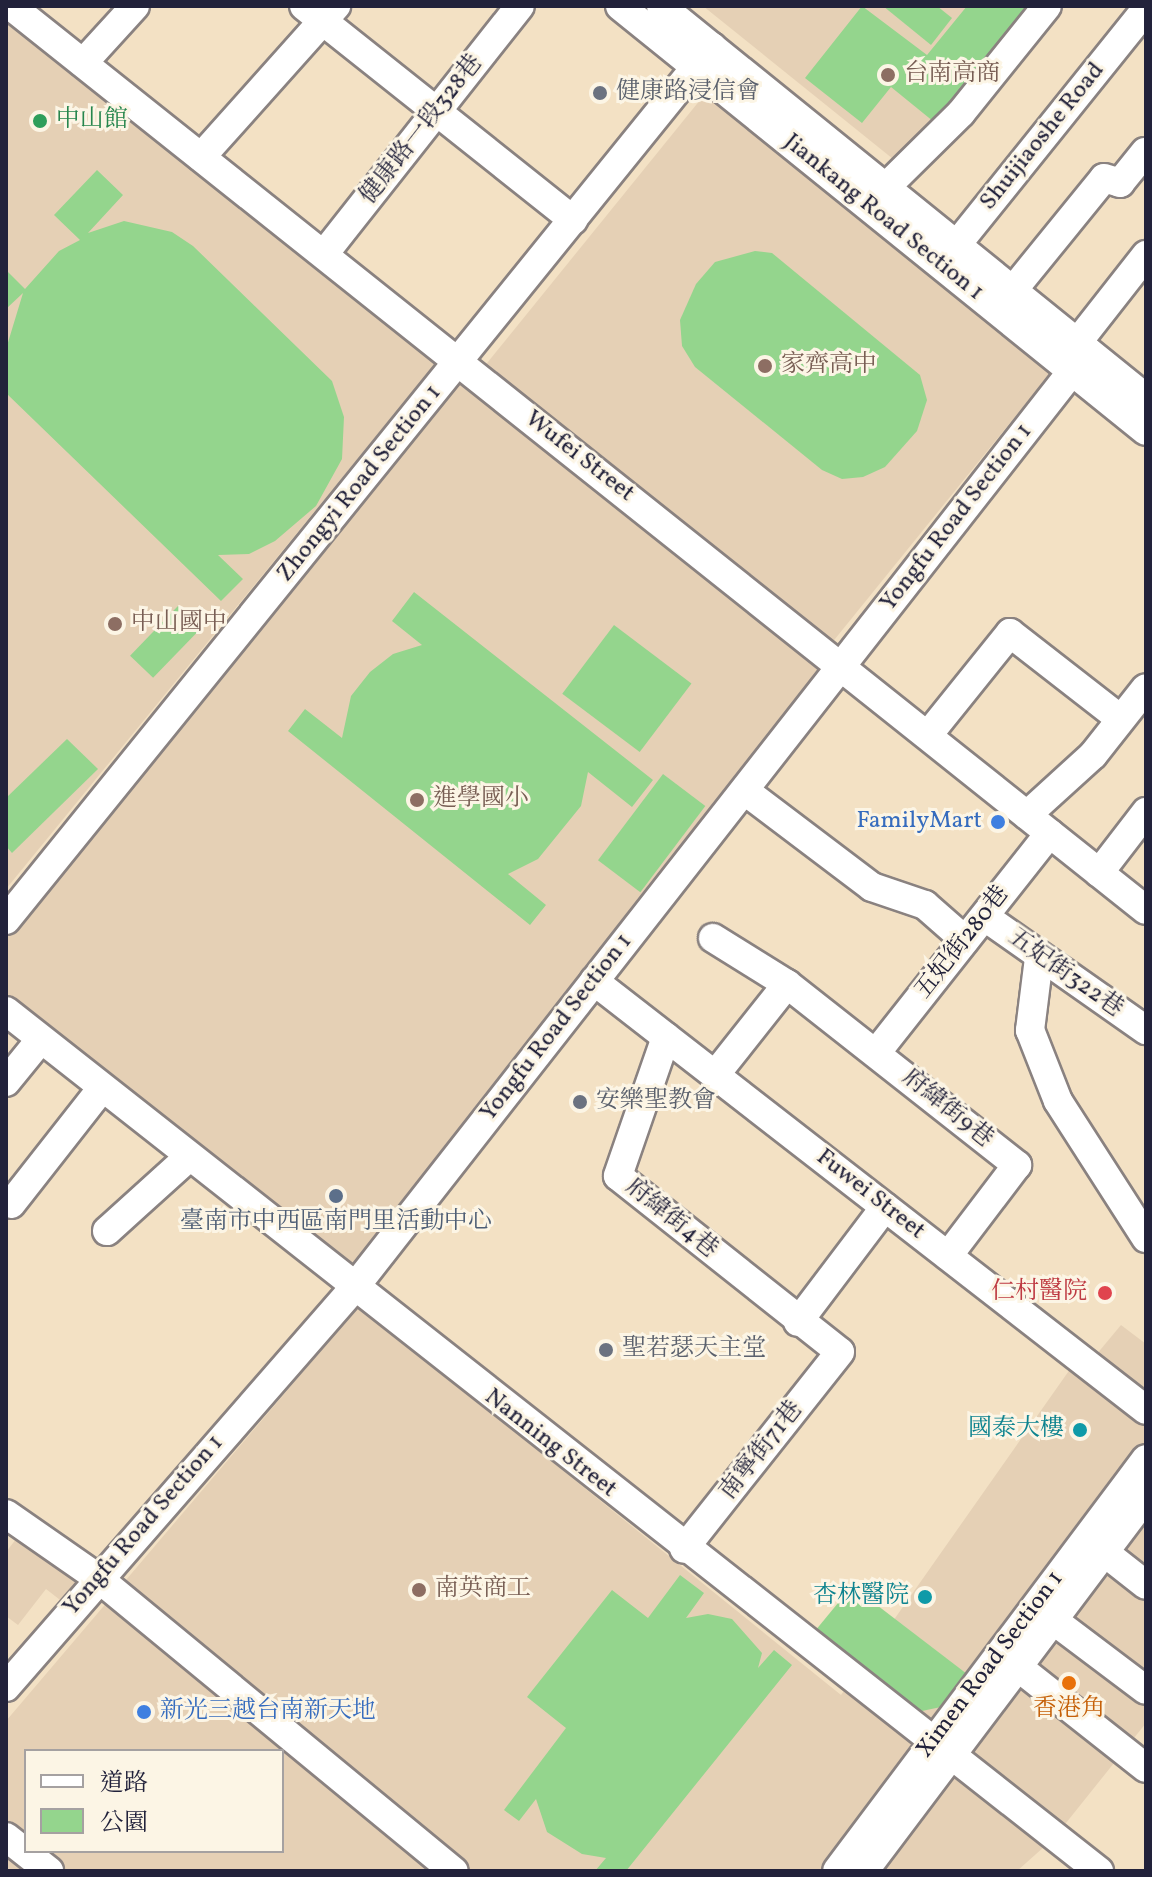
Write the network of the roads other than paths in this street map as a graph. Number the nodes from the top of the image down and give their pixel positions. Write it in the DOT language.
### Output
graph roads {
  1 [pos="11,6"];
  2 [pos="135,6"];
  3 [pos="520,6"];
  4 [pos="620,6"];
  5 [pos="661,6"];
  6 [pos="1047,6"];
  7 [pos="1146,9"];
  8 [pos="321,11"];
  9 [pos="704,57"];
  10 [pos="83,63"];
  11 [pos="437,112"];
  12 [pos="1145,152"];
  13 [pos="201,157"];
  14 [pos="886,187"];
  15 [pos="573,220"];
  16 [pos="324,254"];
  17 [pos="948,254"];
  18 [pos="1146,255"];
  19 [pos="1013,290"];
  20 [pos="1079,355"];
  21 [pos="459,361"];
  22 [pos="1146,398"];
  23 [pos="1146,431"];
  24 [pos="842,665"];
  25 [pos="1146,688"];
  26 [pos="1119,718"];
  27 [pos="928,735"];
  28 [pos="749,794"];
  29 [pos="1146,812"];
  30 [pos="1027,815"];
  31 [pos="1050,833"];
  32 [pos="1099,873"];
  33 [pos="1146,910"];
  34 [pos="985,917"];
  35 [pos="6,920"];
  36 [pos="713,938"];
  37 [pos="965,940"];
  38 [pos="1039,958"];
  39 [pos="594,981"];
  40 [pos="787,984"];
  41 [pos="6,1011"];
  42 [pos="1146,1030"];
  43 [pos="666,1037"];
  44 [pos="41,1039"];
  45 [pos="876,1053"];
  46 [pos="715,1075"];
  47 [pos="6,1082"];
  48 [pos="102,1088"];
  49 [pos="189,1157"];
  50 [pos="11,1204"];
  51 [pos="885,1207"];
  52 [pos="107,1231"];
  53 [pos="1146,1238"];
  54 [pos="948,1256"];
  55 [pos="354,1288"];
  56 [pos="798,1322"];
  57 [pos="840,1352"];
  58 [pos="1146,1410"];
  59 [pos="1146,1459"];
  60 [pos="1146,1497"];
  61 [pos="6,1514"];
  62 [pos="684,1549"];
  63 [pos="1104,1552"];
  64 [pos="98,1578"];
  65 [pos="1146,1585"];
  66 [pos="1053,1620"];
  67 [pos="1018,1667"];
  68 [pos="6,1687"];
  69 [pos="1146,1690"];
  70 [pos="942,1749"];
  71 [pos="1146,1768"];
  72 [pos="6,1837"];
  73 [pos="24,1851"];
  74 [pos="26,1853"];
  75 [pos="49,1871"];
  76 [pos="454,1871"];
  77 [pos="837,1871"];
  78 [pos="864,1871"];
  79 [pos="1099,1871"];
  1 -- 10 [label="street, Wufei Street"];
  2 -- 10 [label="street"];
  3 -- 11 [label="street, 健康路一段328巷"];
  4 -- 9 [label="street, Jiankang Road Section 1"];
  5 -- 9 [label="street, Jiankang Road Section 1"];
  6 -- 14 [label="street"];
  7 -- 17 [label="street, Shuijiaoshe Road"];
  8 -- 11 [label="street"];
  8 -- 13 [label="street"];
  9 -- 14 [label="street, Jiankang Road Section 1"];
  9 -- 15 [label="street, Zhongyi Road Section 1"];
  9 -- 17 [label="street, Jiankang Road Section 1"];
  10 -- 13 [label="street, Wufei Street"];
  11 -- 15 [label="street"];
  11 -- 16 [label="street, 健康路一段328巷"];
  12 -- 19 [label="street"];
  13 -- 16 [label="street, Wufei Street"];
  14 -- 17 [label="street, Jiankang Road Section 1"];
  15 -- 21 [label="street, Zhongyi Road Section 1"];
  16 -- 21 [label="street, Wufei Street"];
  17 -- 19 [label="street, Jiankang Road Section 1"];
  17 -- 20 [label="street, Jiankang Road Section 1"];
  18 -- 20 [label="street, Yongfu Road Section 1"];
  19 -- 20 [label="street, Jiankang Road Section 1"];
  20 -- 22 [label="street, Jiankang Road Section 1"];
  20 -- 23 [label="street, Jiankang Road Section 1"];
  20 -- 24 [label="street, Yongfu Road Section 1"];
  21 -- 24 [label="street, Wufei Street"];
  21 -- 35 [label="street, Zhongyi Road Section 1"];
  24 -- 27 [label="street, Wufei Street"];
  24 -- 39 [label="street, Yongfu Road Section 1"];
  25 -- 26 [label="street"];
  26 -- 27 [label="street"];
  26 -- 30 [label="street"];
  27 -- 30 [label="street, Wufei Street"];
  28 -- 37 [label="street"];
  29 -- 32 [label="street"];
  30 -- 31 [label="street, Wufei Street"];
  31 -- 32 [label="street, Wufei Street"];
  31 -- 34 [label="street, 五妃街280巷"];
  32 -- 33 [label="street, Wufei Street"];
  34 -- 37 [label="street, 五妃街280巷"];
  34 -- 38 [label="street, 五妃街322巷"];
  36 -- 40 [label="street, 府緯街9巷"];
  37 -- 45 [label="street, 五妃街280巷"];
  38 -- 42 [label="street, 五妃街322巷"];
  38 -- 53 [label="street"];
  39 -- 43 [label="street, Fuwei Street"];
  39 -- 55 [label="street, Yongfu Road Section 1"];
  40 -- 45 [label="street, 府緯街9巷"];
  40 -- 46 [label="street"];
  41 -- 44 [label="street, Nanning Street"];
  43 -- 46 [label="street, Fuwei Street"];
  43 -- 56 [label="street, 府緯街4巷"];
  44 -- 47 [label="street"];
  44 -- 48 [label="street, Nanning Street"];
  45 -- 54 [label="street, 府緯街9巷"];
  46 -- 51 [label="street, Fuwei Street"];
  48 -- 49 [label="street, Nanning Street"];
  48 -- 50 [label="street"];
  49 -- 52 [label="street"];
  49 -- 55 [label="street, Nanning Street"];
  51 -- 54 [label="street, Fuwei Street"];
  51 -- 56 [label="street"];
  54 -- 58 [label="street, Fuwei Street"];
  55 -- 62 [label="street, Nanning Street"];
  55 -- 64 [label="street, Yongfu Road Section 1"];
  56 -- 57 [label="street, 府緯街4巷"];
  57 -- 62 [label="street, 南寧街71巷"];
  59 -- 70 [label="street, Ximen Road Section 1"];
  60 -- 63 [label="street, Ximen Road Section 1"];
  61 -- 64 [label="street"];
  62 -- 70 [label="street, Nanning Street"];
  63 -- 65 [label="street"];
  63 -- 66 [label="street, Ximen Road Section 1"];
  64 -- 68 [label="street, Yongfu Road Section 1"];
  64 -- 76 [label="street"];
  66 -- 67 [label="street, Ximen Road Section 1"];
  66 -- 69 [label="street"];
  67 -- 70 [label="street, Ximen Road Section 1"];
  67 -- 71 [label="street"];
  70 -- 77 [label="street, Ximen Road Section 1"];
  70 -- 78 [label="street, Ximen Road Section 1"];
  70 -- 79 [label="street, Nanning Street"];
  72 -- 73 [label="street"];
  74 -- 75 [label="street"];
}
